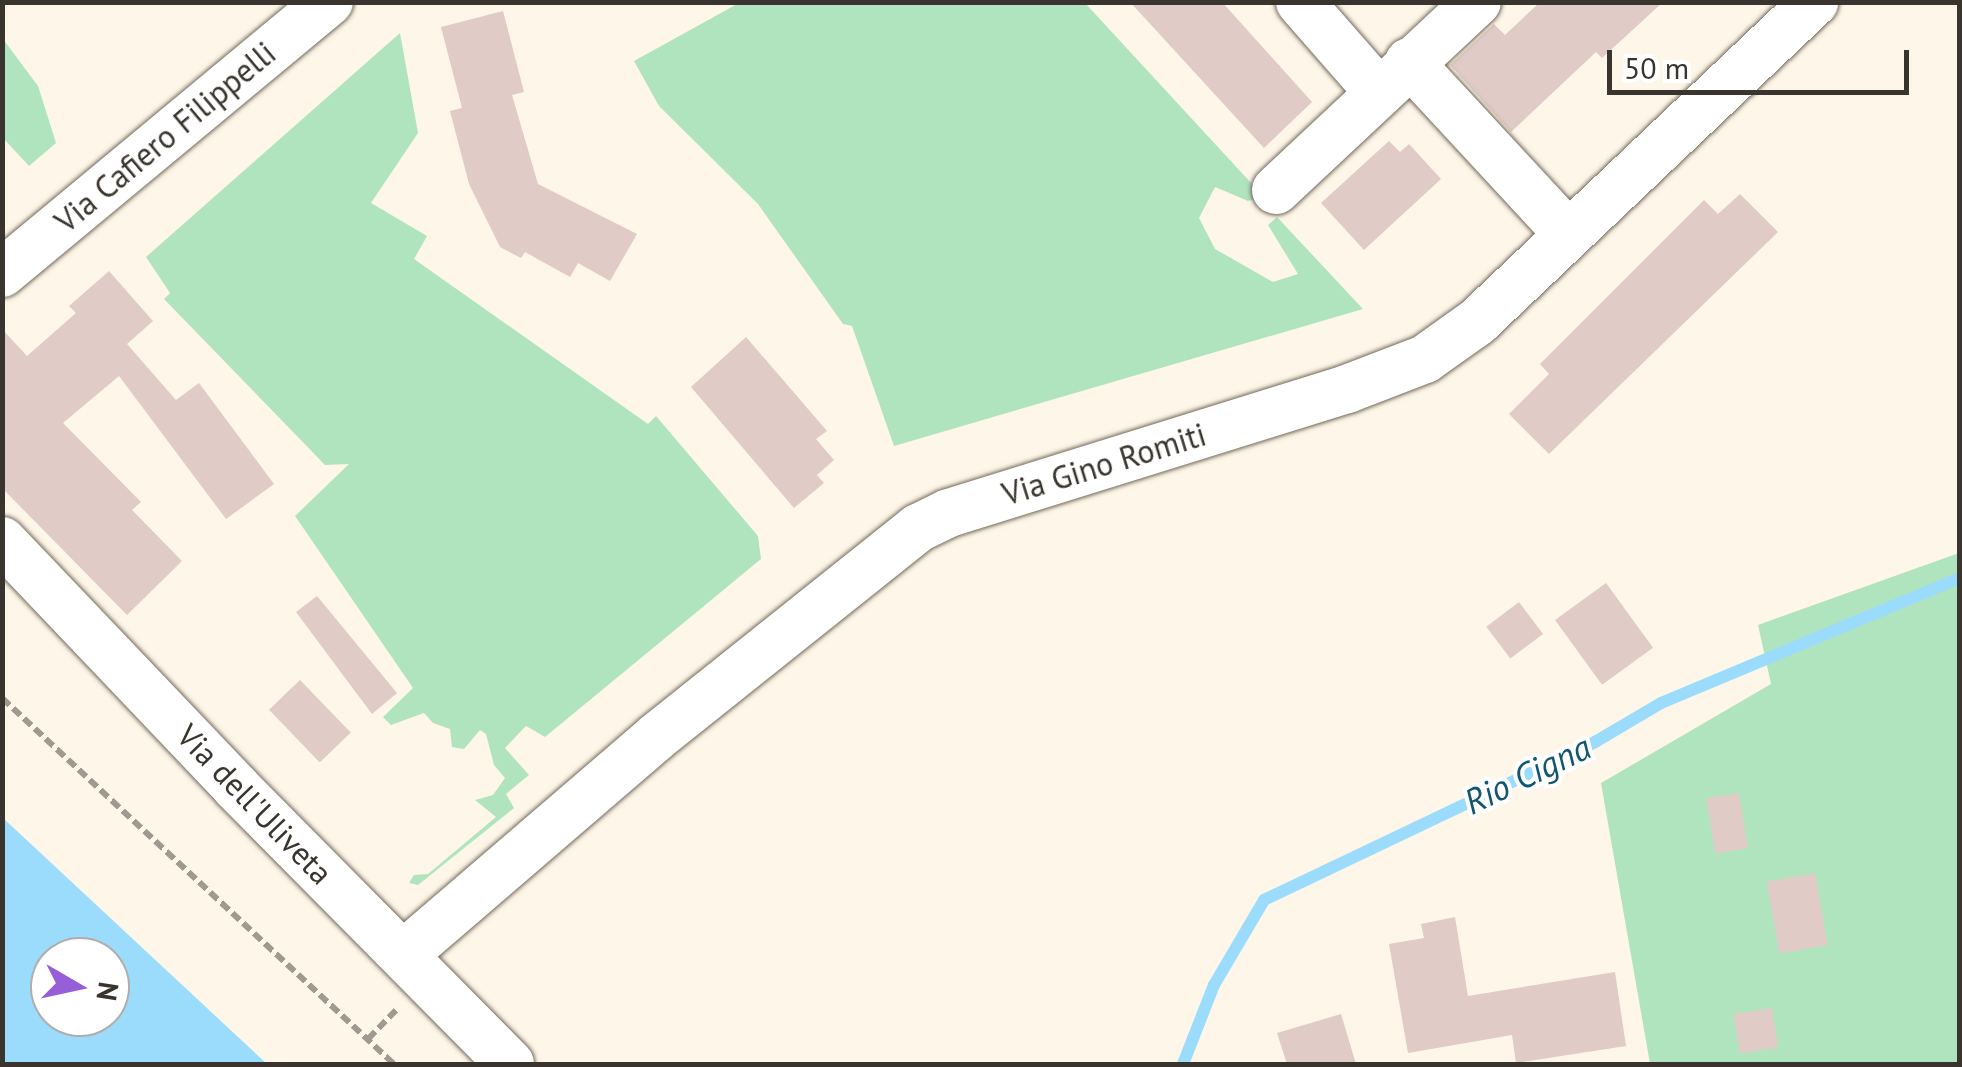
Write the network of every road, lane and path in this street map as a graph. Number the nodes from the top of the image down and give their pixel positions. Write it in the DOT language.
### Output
graph roads {
  1 [pos="328,2"];
  2 [pos="1300,2"];
  3 [pos="1476,2"];
  4 [pos="1814,2"];
  5 [pos="1394,76"];
  6 [pos="1276,190"];
  7 [pos="1568,234"];
  8 [pos="2,273"];
  9 [pos="2,541"];
  10 [pos="2,698"];
  11 [pos="403,955"];
  12 [pos="394,1064"];
  13 [pos="510,1064"];
  1 -- 8 [label="street, Via Cafiero Filippelli"];
  2 -- 5 [label="street"];
  3 -- 5 [label="street"];
  4 -- 7 [label="street, Via Gino Romiti"];
  5 -- 6 [label="street"];
  5 -- 7 [label="street"];
  7 -- 11 [label="street, Via Gino Romiti"];
  9 -- 11 [label="street, Via dell'Uliveta"];
  10 -- 12 [label="path"];
  11 -- 13 [label="street, Via dell'Uliveta"];
}
